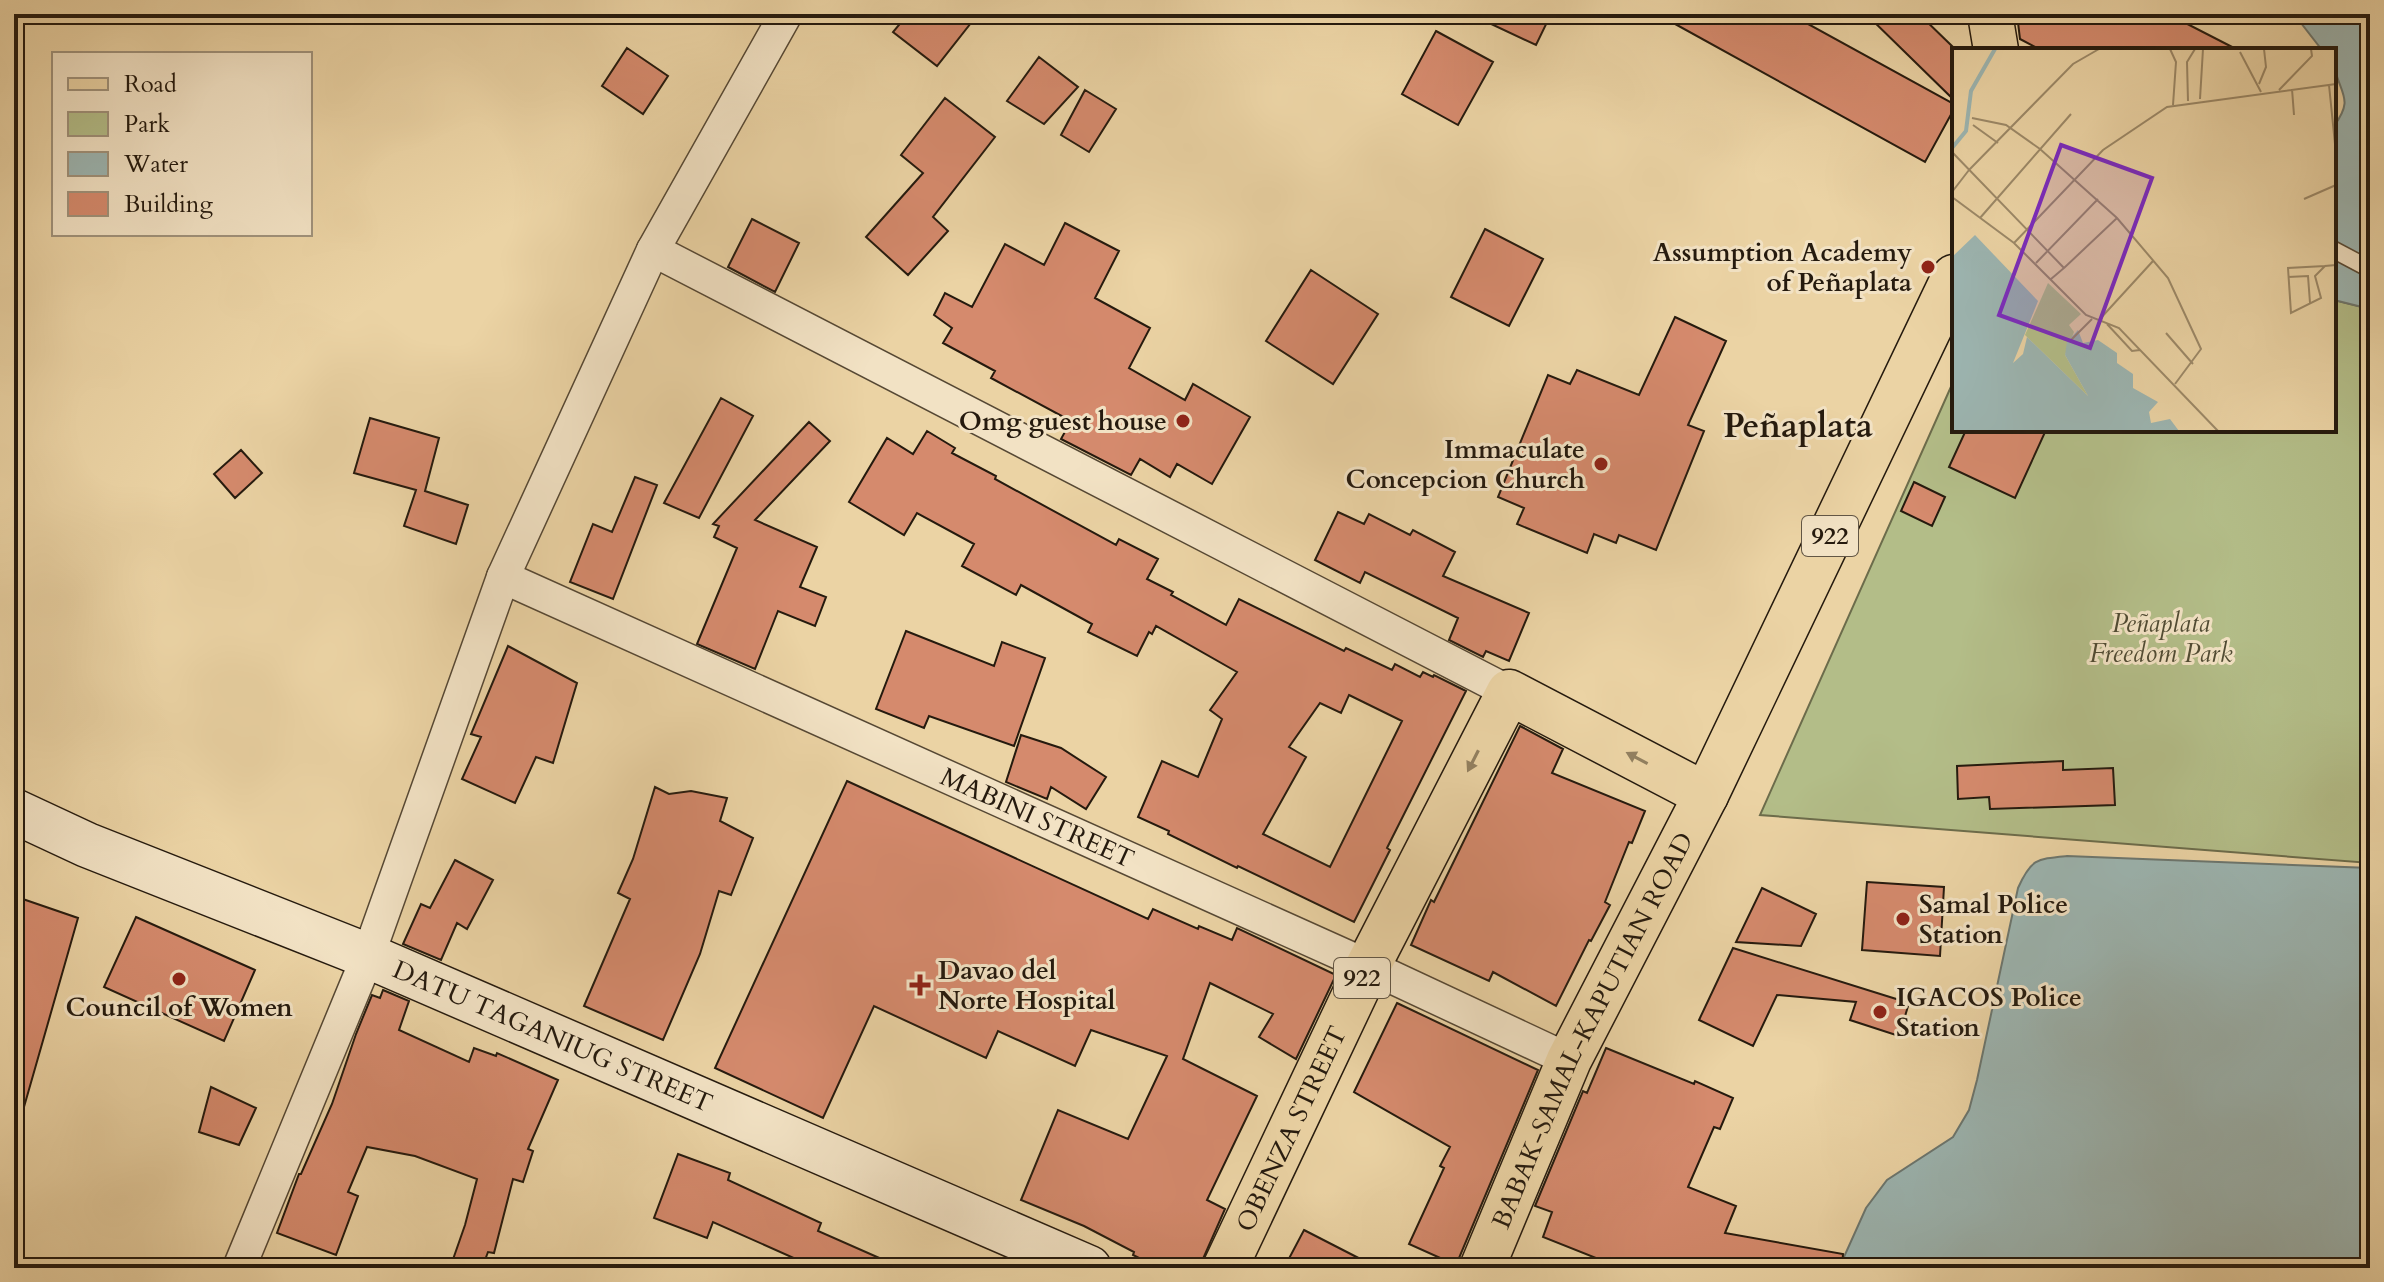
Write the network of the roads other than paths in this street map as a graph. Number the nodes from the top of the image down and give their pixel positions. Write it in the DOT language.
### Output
graph roads {
  1 [pos="786,14"];
  2 [pos="653,250"];
  3 [pos="2336,251"];
  4 [pos="2368,268"];
  5 [pos="1952,281"];
  6 [pos="503,577"];
  7 [pos="1509,692"];
  8 [pos="1706,795"];
  9 [pos="14,811"];
  10 [pos="368,956"];
  11 [pos="1368,966"];
  12 [pos="1569,1060"];
  13 [pos="239,1268"];
  14 [pos="1089,1268"];
  15 [pos="1225,1268"];
  16 [pos="1482,1268"];
  1 -- 2 [label="street"];
  2 -- 6 [label="street"];
  2 -- 7 [label="street"];
  3 -- 4 [label="lane"];
  5 -- 8 [label="main road, BABAK-SAMAL-KAPUTIAN ROAD / 922"];
  6 -- 10 [label="street"];
  6 -- 11 [label="street, MABINI STREET"];
  8 -- 7 [label="main road, one-way"];
  7 -- 11 [label="main road, OBENZA STREET / 922, one-way"];
  8 -- 12 [label="main road, BABAK-SAMAL-KAPUTIAN ROAD / 922"];
  9 -- 10 [label="main road, DATU TAGANIUG STREET"];
  10 -- 13 [label="street"];
  10 -- 14 [label="main road, DATU TAGANIUG STREET"];
  11 -- 12 [label="street, MABINI STREET"];
  11 -- 15 [label="main road, OBENZA STREET / 922"];
  12 -- 16 [label="main road, BABAK-SAMAL-KAPUTIAN ROAD / 922"];
}
